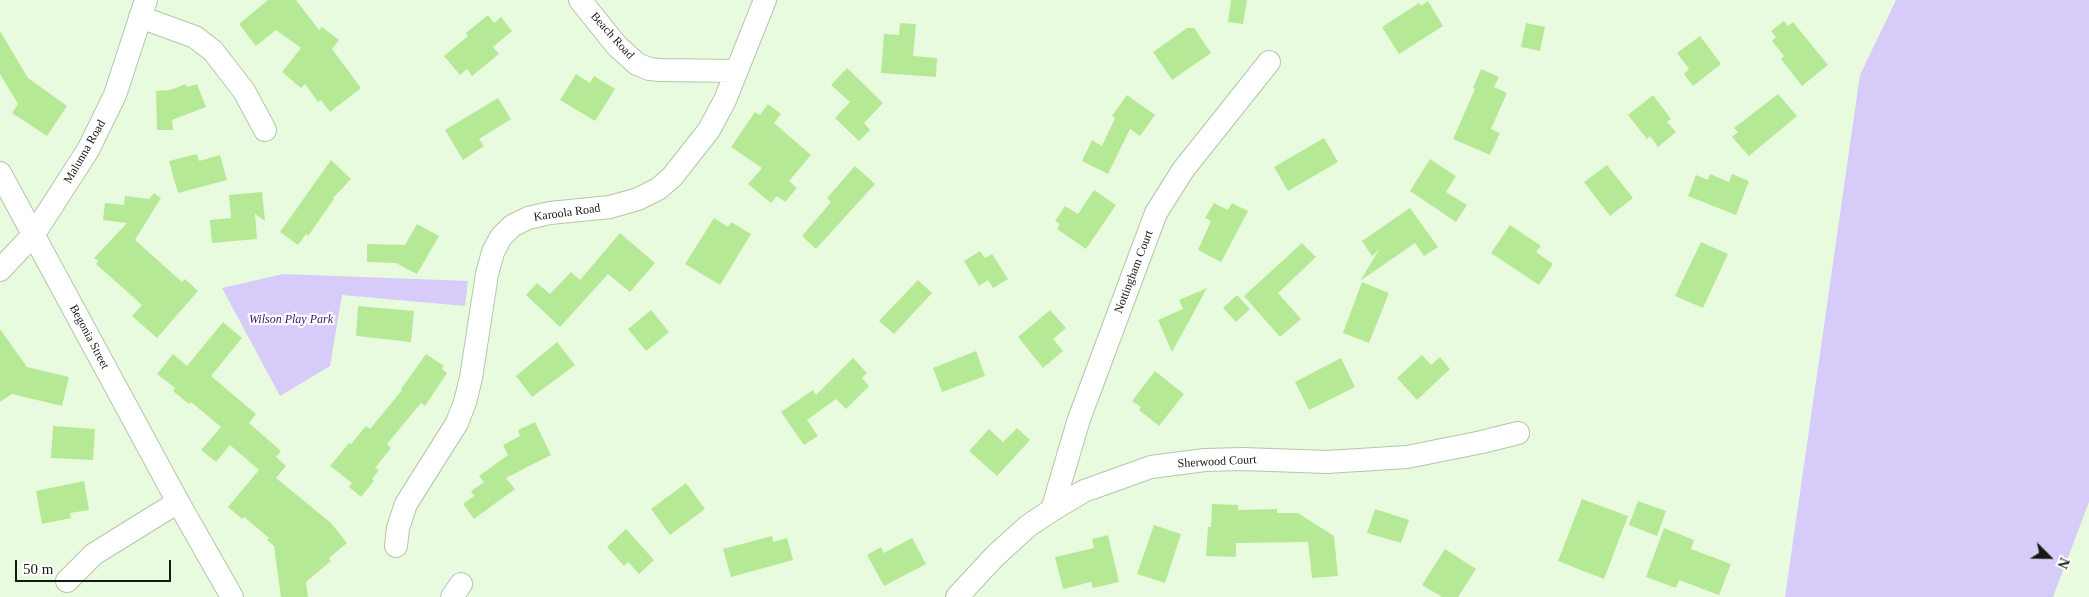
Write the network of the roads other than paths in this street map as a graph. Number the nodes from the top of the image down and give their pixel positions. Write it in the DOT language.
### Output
graph roads {
  1 [pos="580,0"];
  2 [pos="765,0"];
  3 [pos="143,8"];
  4 [pos="1269,62"];
  5 [pos="736,71"];
  6 [pos="265,130"];
  7 [pos="0,173"];
  8 [pos="34,234"];
  9 [pos="0,270"];
  10 [pos="1518,433"];
  11 [pos="178,502"];
  12 [pos="1052,510"];
  13 [pos="396,546"];
  14 [pos="67,581"];
  15 [pos="232,597"];
  16 [pos="957,597"];
  1 -- 5 [label="street, Beach Road"];
  2 -- 5 [label="street, Karoola Road"];
  3 -- 6 [label="street, Malunna Road"];
  3 -- 8 [label="street, Malunna Road"];
  4 -- 12 [label="street, Nottingham Court"];
  5 -- 13 [label="street, Karoola Road"];
  7 -- 8 [label="street, Begonia Street"];
  8 -- 9 [label="street, Malunna Road"];
  8 -- 11 [label="street, Begonia Street"];
  10 -- 12 [label="street, Sherwood Court"];
  11 -- 14 [label="street"];
  11 -- 15 [label="street, Begonia Street"];
  12 -- 16 [label="street, Sherwood Court"];
}
